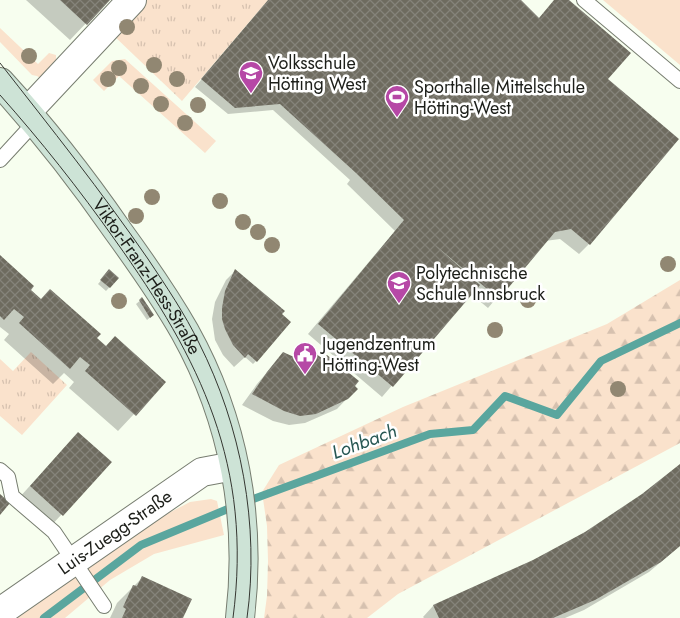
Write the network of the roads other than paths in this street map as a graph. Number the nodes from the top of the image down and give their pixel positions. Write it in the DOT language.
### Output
graph roads {
  1 [pos="132,0"];
  2 [pos="584,0"];
  3 [pos="680,81"];
  4 [pos="0,82"];
  5 [pos="31,117"];
  6 [pos="0,160"];
  7 [pos="234,466"];
  8 [pos="0,470"];
  9 [pos="77,568"];
  10 [pos="104,606"];
  11 [pos="0,612"];
  12 [pos="240,618"];
  1 -- 5 [label="street"];
  2 -- 3 [label="lane"];
  4 -- 5 [label="street, Viktor-Franz-Hess-Straße"];
  5 -- 6 [label="lane"];
  5 -- 7 [label="street, Viktor-Franz-Hess-Straße"];
  7 -- 9 [label="street, Luis-Zuegg-Straße"];
  7 -- 12 [label="street, Viktor-Franz-Hess-Straße"];
  8 -- 9 [label="lane"];
  9 -- 10 [label="lane"];
  9 -- 11 [label="street, Luis-Zuegg-Straße"];
}
